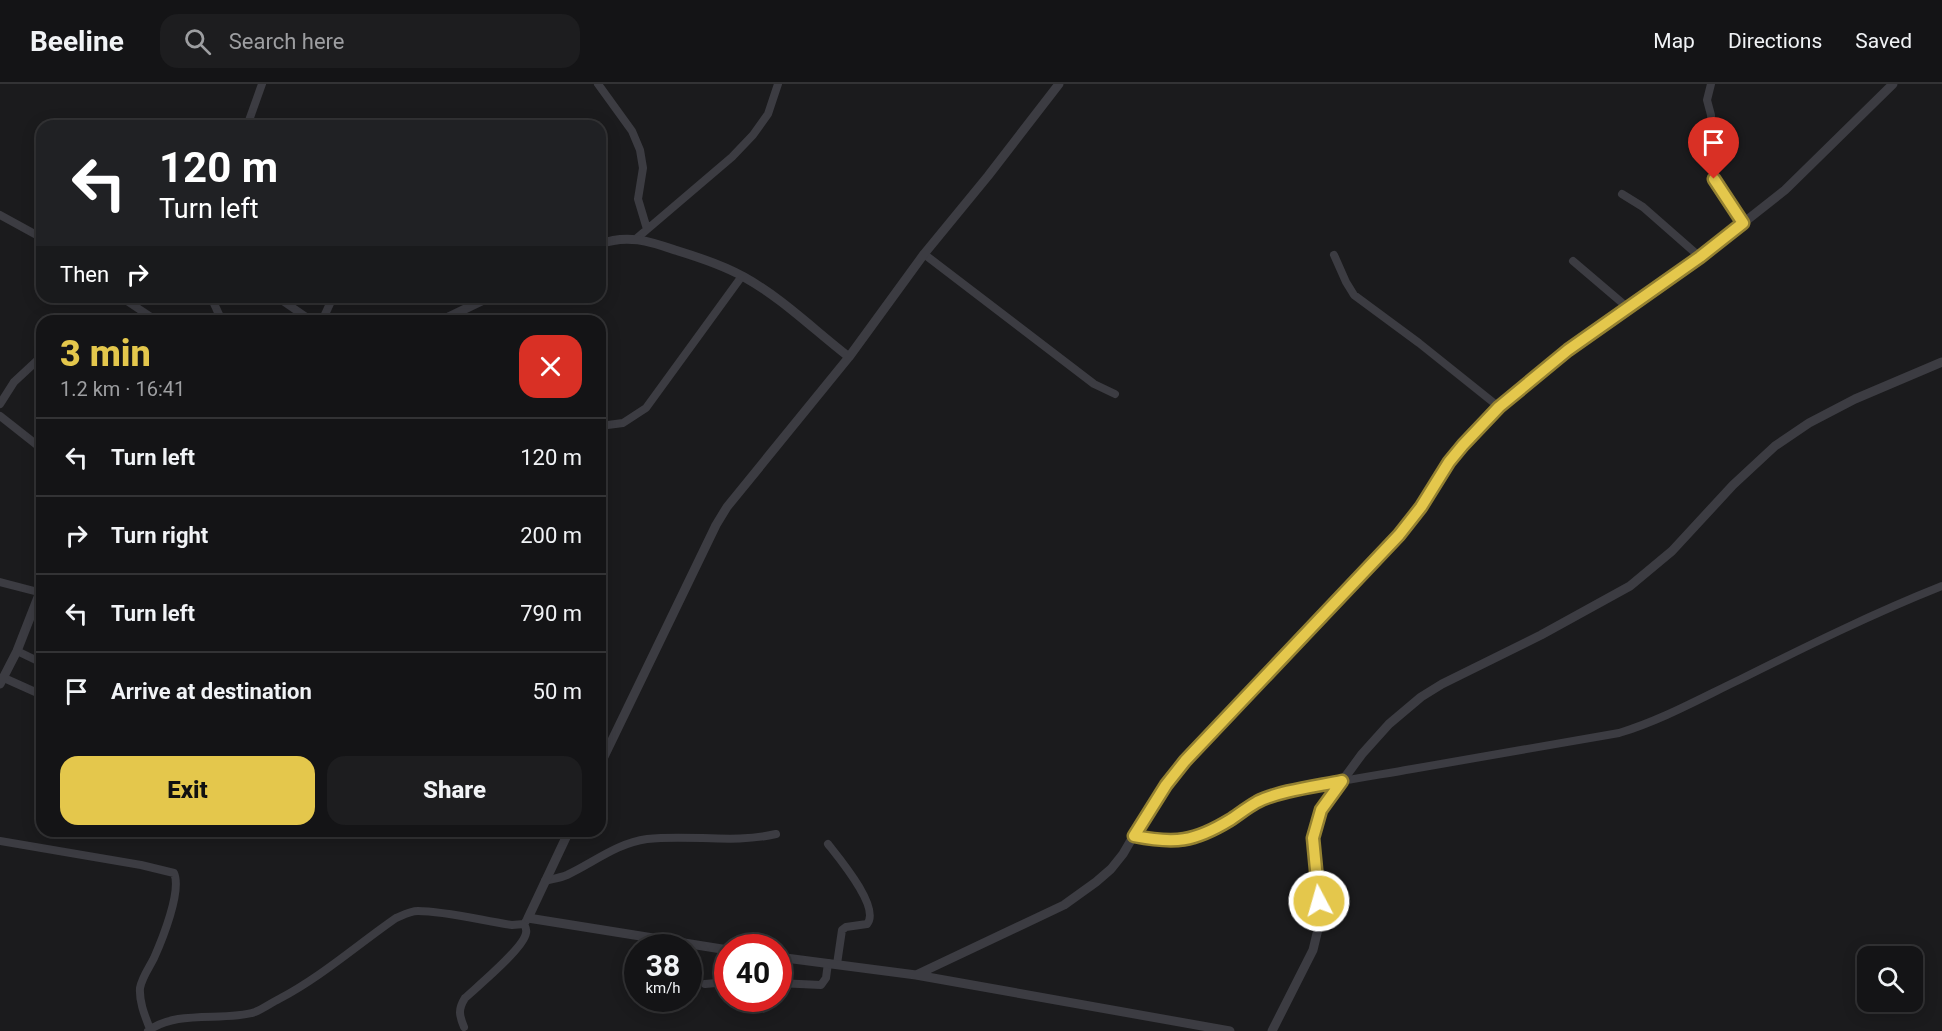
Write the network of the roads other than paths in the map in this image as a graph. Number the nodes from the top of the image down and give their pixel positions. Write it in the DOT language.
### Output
graph roads {
  1 [pos="262,84"];
  2 [pos="598,84"];
  3 [pos="770,84"];
  4 [pos="1059,84"];
  5 [pos="1711,84"];
  6 [pos="1893,84"];
  7 [pos="777,88"];
  8 [pos="249,120"];
  9 [pos="1622,194"];
  10 [pos="0,215"];
  11 [pos="1743,223"];
  12 [pos="647,229"];
  13 [pos="36,235"];
  14 [pos="637,238"];
  15 [pos="606,242"];
  16 [pos="924,254"];
  17 [pos="1334,255"];
  18 [pos="1700,257"];
  19 [pos="1573,261"];
  20 [pos="742,276"];
  21 [pos="130,303"];
  22 [pos="286,303"];
  23 [pos="478,303"];
  24 [pos="1627,307"];
  25 [pos="148,315"];
  26 [pos="303,315"];
  27 [pos="452,315"];
  28 [pos="849,357"];
  29 [pos="36,362"];
  30 [pos="1942,362"];
  31 [pos="1115,394"];
  32 [pos="0,404"];
  33 [pos="1499,407"];
  34 [pos="0,416"];
  35 [pos="606,425"];
  36 [pos="36,444"];
  37 [pos="0,582"];
  38 [pos="1942,586"];
  39 [pos="36,590"];
  40 [pos="36,604"];
  41 [pos="17,651"];
  42 [pos="36,660"];
  43 [pos="2,681"];
  44 [pos="36,692"];
  45 [pos="606,753"];
  46 [pos="1342,781"];
  47 [pos="776,834"];
  48 [pos="1134,836"];
  49 [pos="566,837"];
  50 [pos="0,841"];
  51 [pos="828,843"];
  52 [pos="545,881"];
  53 [pos="526,921"];
  54 [pos="714,948"];
  55 [pos="792,959"];
  56 [pos="833,964"];
  57 [pos="916,975"];
  58 [pos="714,983"];
  59 [pos="705,984"];
  60 [pos="792,984"];
  61 [pos="464,1027"];
  62 [pos="149,1030"];
  63 [pos="1230,1031"];
  64 [pos="1272,1031"];
  1 -- 8 [label="street"];
  2 -- 12 [label="street"];
  3 -- 7 [label="street"];
  4 -- 16 [label="street"];
  5 -- 11 [label="street"];
  6 -- 11 [label="street"];
  7 -- 12 [label="street"];
  9 -- 18 [label="street"];
  10 -- 13 [label="street"];
  11 -- 18 [label="street"];
  12 -- 14 [label="street"];
  14 -- 15 [label="street"];
  14 -- 20 [label="street"];
  16 -- 28 [label="street"];
  16 -- 31 [label="street"];
  17 -- 33 [label="street"];
  18 -- 24 [label="street"];
  19 -- 24 [label="street"];
  20 -- 28 [label="street"];
  20 -- 35 [label="street"];
  21 -- 25 [label="street"];
  22 -- 26 [label="street"];
  23 -- 27 [label="street"];
  24 -- 33 [label="street"];
  28 -- 45 [label="street"];
  29 -- 32 [label="street"];
  30 -- 46 [label="street"];
  33 -- 48 [label="street"];
  34 -- 36 [label="street"];
  37 -- 39 [label="street"];
  38 -- 46 [label="street"];
  40 -- 41 [label="street"];
  41 -- 42 [label="street"];
  41 -- 43 [label="street"];
  43 -- 44 [label="street"];
  46 -- 48 [label="street"];
  46 -- 64 [label="street"];
  47 -- 52 [label="street"];
  48 -- 57 [label="street"];
  49 -- 52 [label="street"];
  50 -- 62 [label="street"];
  51 -- 56 [label="street"];
  52 -- 53 [label="street"];
  53 -- 54 [label="street"];
  53 -- 61 [label="street"];
  53 -- 62 [label="street"];
  55 -- 56 [label="street"];
  56 -- 57 [label="street"];
  56 -- 60 [label="street"];
  57 -- 63 [label="street"];
  58 -- 59 [label="street"];
}
